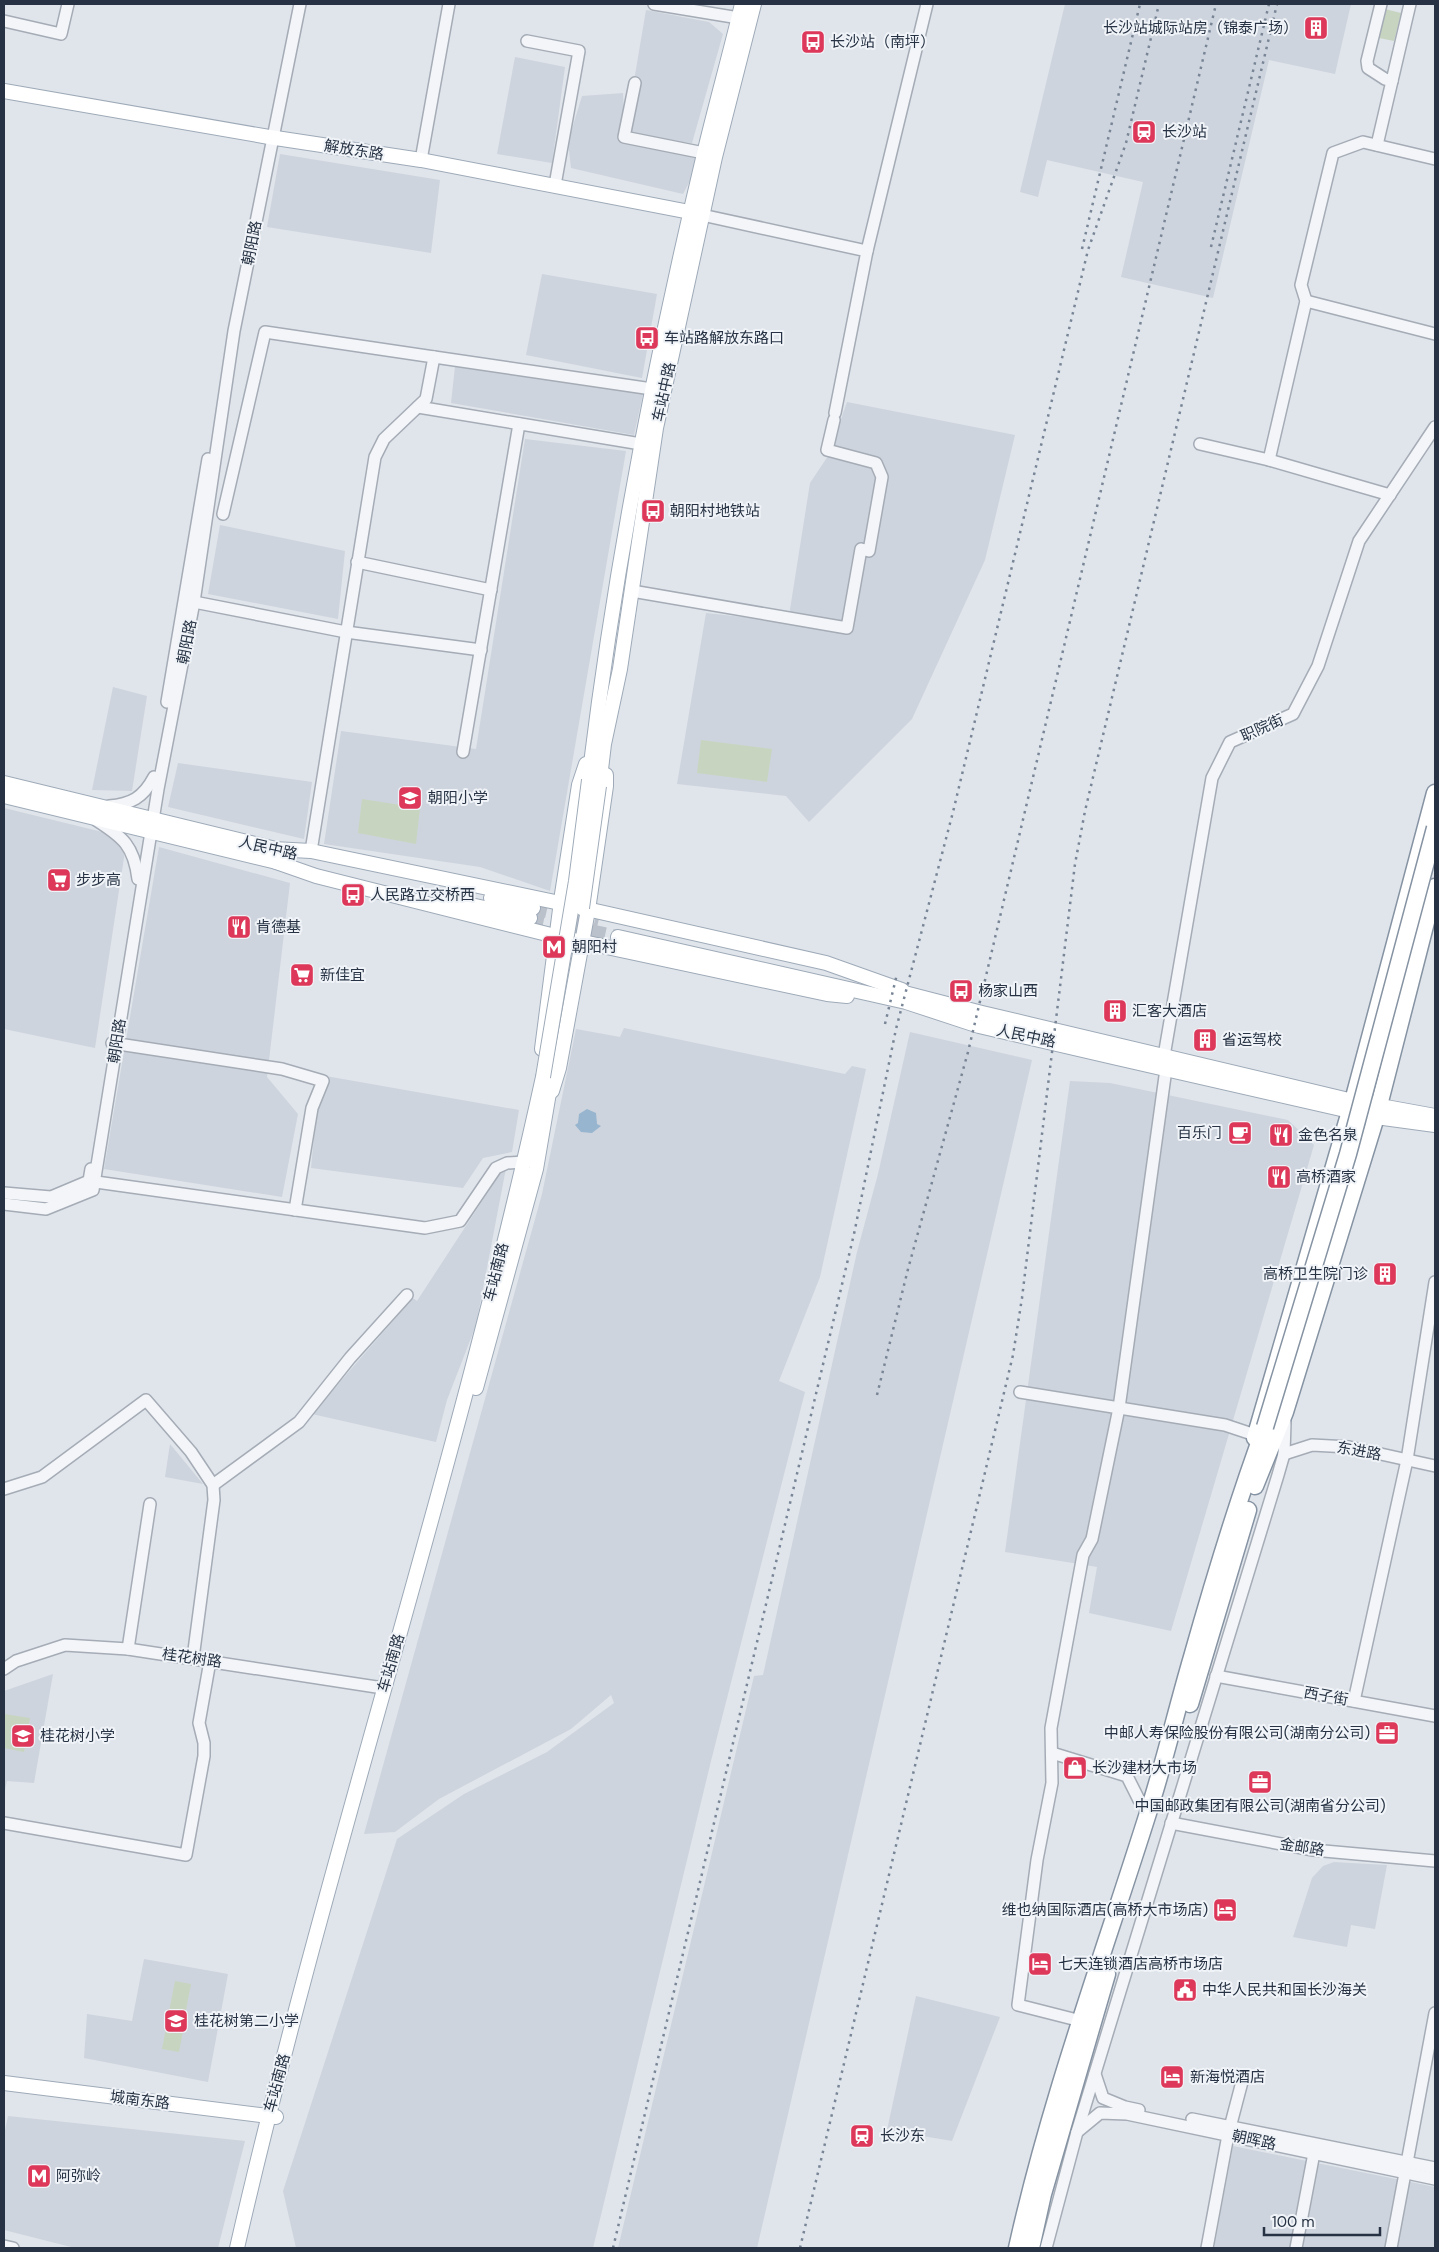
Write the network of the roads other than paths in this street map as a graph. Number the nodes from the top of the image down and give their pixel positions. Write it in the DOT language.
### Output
graph roads {
  1 [pos="68,4"];
  2 [pos="295,4"];
  3 [pos="300,4"];
  4 [pos="449,4"];
  5 [pos="654,4"];
  6 [pos="742,4"];
  7 [pos="754,4"];
  8 [pos="927,4"];
  9 [pos="1381,4"];
  10 [pos="1410,4"];
  11 [pos="739,18"];
  12 [pos="4,21"];
  13 [pos="527,41"];
  14 [pos="1392,80"];
  15 [pos="4,81"];
  16 [pos="634,83"];
  17 [pos="4,91"];
  18 [pos="272,133"];
  19 [pos="1377,145"];
  20 [pos="704,153"];
  21 [pos="421,156"];
  22 [pos="1435,159"];
  23 [pos="556,180"];
  24 [pos="695,210"];
  25 [pos="867,251"];
  26 [pos="1306,301"];
  27 [pos="1435,334"];
  28 [pos="434,357"];
  29 [pos="652,389"];
  30 [pos="418,407"];
  31 [pos="519,424"];
  32 [pos="1435,427"];
  33 [pos="641,444"];
  34 [pos="1200,444"];
  35 [pos="1269,460"];
  36 [pos="1390,495"];
  37 [pos="223,514"];
  38 [pos="357,562"];
  39 [pos="491,590"];
  40 [pos="632,590"];
  41 [pos="190,601"];
  42 [pos="346,632"];
  43 [pos="481,650"];
  44 [pos="599,743"];
  45 [pos="463,752"];
  46 [pos="154,777"];
  47 [pos="4,783"];
  48 [pos="1435,793"];
  49 [pos="4,796"];
  50 [pos="94,812"];
  51 [pos="149,825"];
  52 [pos="1435,828"];
  53 [pos="311,851"];
  54 [pos="274,855"];
  55 [pos="1435,863"];
  56 [pos="138,879"];
  57 [pos="1435,886"];
  58 [pos="560,903"];
  59 [pos="588,910"];
  60 [pos="532,913"];
  61 [pos="619,932"];
  62 [pos="555,936"];
  63 [pos="583,942"];
  64 [pos="909,998"];
  65 [pos="114,1044"];
  66 [pos="1165,1063"];
  67 [pos="547,1079"];
  68 [pos="1352,1106"];
  69 [pos="542,1108"];
  70 [pos="1377,1111"];
  71 [pos="1435,1116"];
  72 [pos="1435,1125"];
  73 [pos="524,1162"];
  74 [pos="92,1182"];
  75 [pos="4,1193"];
  76 [pos="4,1204"];
  77 [pos="295,1210"];
  78 [pos="1435,1282"];
  79 [pos="407,1295"];
  80 [pos="1020,1392"];
  81 [pos="1120,1408"];
  82 [pos="1285,1412"];
  83 [pos="1265,1430"];
  84 [pos="1284,1454"];
  85 [pos="1407,1460"];
  86 [pos="1435,1466"];
  87 [pos="213,1484"];
  88 [pos="1250,1484"];
  89 [pos="4,1489"];
  90 [pos="150,1504"];
  91 [pos="128,1649"];
  92 [pos="193,1658"];
  93 [pos="210,1661"];
  94 [pos="4,1669"];
  95 [pos="1216,1676"];
  96 [pos="384,1688"];
  97 [pos="1354,1701"];
  98 [pos="1435,1716"];
  99 [pos="1052,1752"];
  100 [pos="1139,1800"];
  101 [pos="4,1822"];
  102 [pos="1171,1823"];
  103 [pos="1435,1861"];
  104 [pos="1435,2013"];
  105 [pos="1081,2021"];
  106 [pos="1095,2074"];
  107 [pos="1243,2078"];
  108 [pos="4,2084"];
  109 [pos="4,2093"];
  110 [pos="271,2121"];
  111 [pos="1229,2131"];
  112 [pos="1077,2132"];
  113 [pos="1314,2153"];
  114 [pos="1405,2168"];
  115 [pos="1435,2168"];
  116 [pos="1435,2179"];
  117 [pos="4,2246"];
  118 [pos="13,2248"];
  119 [pos="237,2248"];
  120 [pos="246,2248"];
  121 [pos="1017,2248"];
  122 [pos="1031,2248"];
  123 [pos="1046,2248"];
  124 [pos="1207,2248"];
  125 [pos="1296,2248"];
  126 [pos="1391,2248"];
  1 -- 12 [label="street"];
  2 -- 18 [label="street, 朝阳路"];
  3 -- 18 [label="street, 朝阳路"];
  4 -- 21 [label="street"];
  5 -- 11 [label="street"];
  6 -- 11 [label="main road, 车站中路"];
  7 -- 24 [label="main road, 车站中路"];
  8 -- 25 [label="street"];
  9 -- 14 [label="street"];
  10 -- 14 [label="street"];
  11 -- 20 [label="main road, 车站中路"];
  13 -- 23 [label="street"];
  14 -- 19 [label="street"];
  15 -- 18 [label="main road, 解放东路"];
  16 -- 20 [label="street"];
  17 -- 18 [label="main road, 解放东路"];
  18 -- 21 [label="main road, 解放东路"];
  18 -- 41 [label="street, 朝阳路"];
  19 -- 22 [label="street"];
  19 -- 26 [label="street"];
  20 -- 24 [label="main road, 车站中路"];
  21 -- 23 [label="main road, 解放东路"];
  23 -- 24 [label="main road, 解放东路"];
  24 -- 25 [label="street"];
  24 -- 29 [label="main road, 车站中路"];
  24 -- 40 [label="main road, 车站中路"];
  25 -- 40 [label="street"];
  26 -- 27 [label="street"];
  26 -- 35 [label="street"];
  28 -- 29 [label="street"];
  28 -- 30 [label="street"];
  28 -- 37 [label="street"];
  29 -- 33 [label="main road, 车站中路"];
  30 -- 31 [label="street"];
  30 -- 38 [label="street"];
  31 -- 33 [label="street"];
  31 -- 39 [label="street"];
  32 -- 36 [label="street, 职院街"];
  33 -- 44 [label="main road, 车站中路"];
  34 -- 35 [label="street"];
  35 -- 36 [label="street"];
  36 -- 66 [label="street, 职院街"];
  38 -- 39 [label="street"];
  38 -- 42 [label="street"];
  39 -- 43 [label="street"];
  40 -- 44 [label="main road, 车站中路"];
  41 -- 42 [label="street"];
  41 -- 46 [label="street, 朝阳路"];
  41 -- 51 [label="street, 朝阳路"];
  42 -- 43 [label="street"];
  42 -- 53 [label="street"];
  43 -- 45 [label="street"];
  44 -- 58 [label="main road"];
  44 -- 59 [label="main road"];
  44 -- 67 [label="main road, 车站中路, bridge"];
  46 -- 50 [label="street"];
  46 -- 51 [label="street, 朝阳路"];
  47 -- 50 [label="main road, 人民中路"];
  48 -- 68 [label="highway"];
  49 -- 50 [label="main road, 人民中路"];
  50 -- 51 [label="main road, 人民中路"];
  50 -- 56 [label="street"];
  51 -- 54 [label="main road, 人民中路"];
  51 -- 56 [label="street, 朝阳路"];
  51 -- 65 [label="street, 朝阳路"];
  52 -- 83 [label="highway, bridge"];
  53 -- 54 [label="main road"];
  53 -- 58 [label="main road"];
  54 -- 60 [label="main road, 人民中路"];
  54 -- 62 [label="main road"];
  55 -- 83 [label="highway"];
  56 -- 65 [label="street, 朝阳路"];
  57 -- 70 [label="highway"];
  58 -- 59 [label="main road"];
  58 -- 62 [label="main road"];
  59 -- 63 [label="main road"];
  59 -- 64 [label="main road"];
  61 -- 64 [label="main road, 人民中路"];
  62 -- 63 [label="main road"];
  62 -- 69 [label="main road"];
  63 -- 64 [label="main road"];
  63 -- 69 [label="main road"];
  64 -- 66 [label="main road, 人民中路"];
  65 -- 74 [label="street, 朝阳路"];
  65 -- 77 [label="street"];
  66 -- 68 [label="main road, 人民中路"];
  66 -- 81 [label="street, 职院街"];
  67 -- 69 [label="main road, 车站南路"];
  68 -- 70 [label="main road, 人民中路"];
  68 -- 83 [label="highway"];
  69 -- 73 [label="main road, 车站南路"];
  69 -- 110 [label="main road, 车站南路"];
  70 -- 71 [label="main road, 人民中路"];
  70 -- 72 [label="main road, 人民中路"];
  70 -- 82 [label="highway"];
  73 -- 77 [label="street"];
  73 -- 96 [label="main road, 车站南路"];
  74 -- 75 [label="street"];
  74 -- 76 [label="street"];
  74 -- 77 [label="street"];
  78 -- 85 [label="street"];
  79 -- 87 [label="street"];
  80 -- 81 [label="street"];
  81 -- 83 [label="street"];
  81 -- 99 [label="street, 职院街"];
  82 -- 84 [label="street"];
  82 -- 88 [label="highway"];
  83 -- 88 [label="highway"];
  84 -- 85 [label="street, 东进路"];
  84 -- 95 [label="street"];
  85 -- 86 [label="street, 东进路"];
  85 -- 97 [label="street"];
  87 -- 89 [label="street"];
  87 -- 92 [label="street"];
  88 -- 105 [label="highway"];
  88 -- 122 [label="highway"];
  90 -- 91 [label="street"];
  91 -- 92 [label="street, 桂花树路"];
  91 -- 94 [label="street, 桂花树路"];
  92 -- 93 [label="street, 桂花树路"];
  93 -- 96 [label="street, 桂花树路"];
  93 -- 101 [label="street"];
  95 -- 97 [label="street, 西子街"];
  95 -- 102 [label="street"];
  96 -- 110 [label="main road, 车站南路"];
  97 -- 98 [label="street, 西子街"];
  99 -- 100 [label="street"];
  99 -- 105 [label="street, 职院街"];
  102 -- 103 [label="street, 金邮路"];
  102 -- 106 [label="street"];
  104 -- 114 [label="street"];
  105 -- 121 [label="highway"];
  106 -- 111 [label="street, 朝晖路"];
  106 -- 112 [label="street"];
  107 -- 111 [label="street"];
  108 -- 110 [label="main road, 城南东路"];
  109 -- 110 [label="main road, 城南东路"];
  110 -- 119 [label="main road, 车站南路"];
  110 -- 120 [label="main road, 车站南路"];
  111 -- 112 [label="street, 朝晖路"];
  111 -- 113 [label="street, 朝晖路"];
  111 -- 114 [label="street, 朝晖路"];
  111 -- 124 [label="street"];
  112 -- 123 [label="street"];
  113 -- 114 [label="street, 朝晖路"];
  113 -- 125 [label="street"];
  114 -- 115 [label="street, 朝晖路"];
  114 -- 116 [label="street, 朝晖路"];
  114 -- 126 [label="street"];
  117 -- 118 [label="street"];
}
